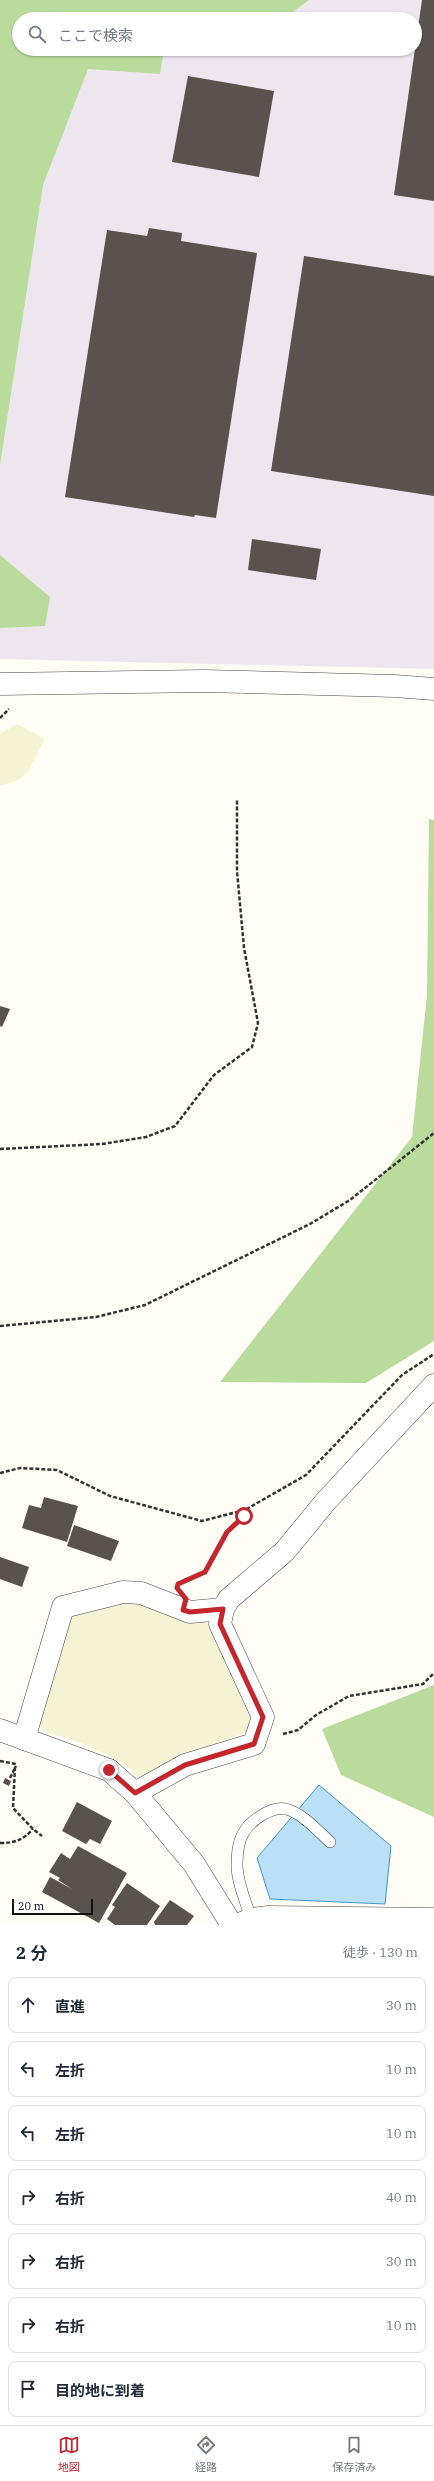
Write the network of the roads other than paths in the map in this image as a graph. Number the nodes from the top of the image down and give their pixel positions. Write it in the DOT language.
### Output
graph roads {
  1 [pos="0,684"];
  2 [pos="434,689"];
  3 [pos="434,1385"];
  4 [pos="223,1609"];
  5 [pos="0,1730"];
  6 [pos="24,1738"];
  7 [pos="135,1793"];
  8 [pos="330,1842"];
  9 [pos="434,1919"];
  10 [pos="240,1923"];
  1 -- 2 [label="street"];
  3 -- 4 [label="street"];
  4 -- 6 [label="street"];
  4 -- 7 [label="street"];
  5 -- 6 [label="street"];
  6 -- 7 [label="street"];
  7 -- 10 [label="street"];
  8 -- 10 [label="lane"];
  9 -- 10 [label="street"];
}
